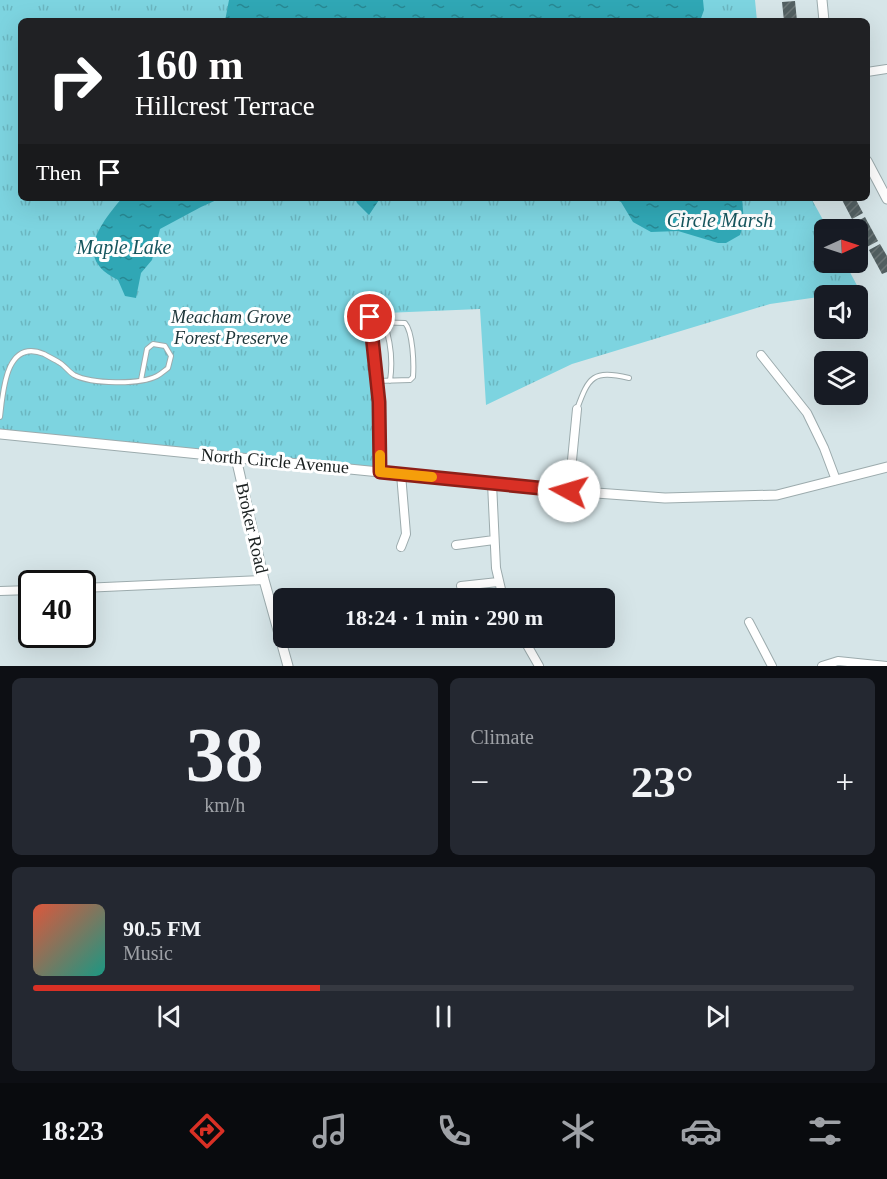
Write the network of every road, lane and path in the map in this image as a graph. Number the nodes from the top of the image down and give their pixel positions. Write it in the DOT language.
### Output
graph roads {
  1 [pos="822,0"];
  2 [pos="824,18"];
  3 [pos="887,69"];
  4 [pos="870,72"];
  5 [pos="870,167"];
  6 [pos="887,199"];
  7 [pos="371,319"];
  8 [pos="384,322"];
  9 [pos="761,355"];
  10 [pos="629,378"];
  11 [pos="141,380"];
  12 [pos="377,381"];
  13 [pos="390,381"];
  14 [pos="577,409"];
  15 [pos="0,417"];
  16 [pos="0,434"];
  17 [pos="236,458"];
  18 [pos="887,467"];
  19 [pos="380,472"];
  20 [pos="401,474"];
  21 [pos="836,480"];
  22 [pos="492,483"];
  23 [pos="569,491"];
  24 [pos="494,540"];
  25 [pos="456,545"];
  26 [pos="401,547"];
  27 [pos="264,580"];
  28 [pos="498,582"];
  29 [pos="461,586"];
  30 [pos="96,587"];
  31 [pos="500,588"];
  32 [pos="18,590"];
  33 [pos="0,591"];
  34 [pos="749,622"];
  35 [pos="529,648"];
  36 [pos="288,666"];
  37 [pos="539,666"];
  38 [pos="772,666"];
  39 [pos="822,666"];
  40 [pos="887,666"];
  1 -- 2 [label="street"];
  3 -- 4 [label="street"];
  5 -- 6 [label="street"];
  7 -- 8 [label="lane"];
  7 -- 12 [label="street"];
  8 -- 13 [label="lane"];
  8 -- 13 [label="lane"];
  9 -- 21 [label="street"];
  10 -- 14 [label="lane"];
  11 -- 11 [label="lane"];
  11 -- 15 [label="lane"];
  12 -- 13 [label="lane"];
  12 -- 19 [label="street"];
  14 -- 23 [label="street"];
  16 -- 17 [label="street, North Circle Avenue"];
  17 -- 19 [label="street, North Circle Avenue"];
  17 -- 27 [label="street, Broker Road"];
  18 -- 21 [label="street, North Circle Avenue"];
  19 -- 20 [label="street, North Circle Avenue"];
  20 -- 22 [label="street, North Circle Avenue"];
  20 -- 26 [label="street"];
  21 -- 23 [label="street, North Circle Avenue"];
  22 -- 23 [label="street, North Circle Avenue"];
  22 -- 24 [label="street"];
  24 -- 25 [label="street"];
  24 -- 28 [label="street"];
  27 -- 30 [label="street"];
  27 -- 36 [label="street, Broker Road"];
  28 -- 29 [label="street"];
  28 -- 31 [label="street"];
  32 -- 33 [label="street"];
  34 -- 38 [label="street"];
  35 -- 37 [label="street"];
  39 -- 40 [label="street"];
}
